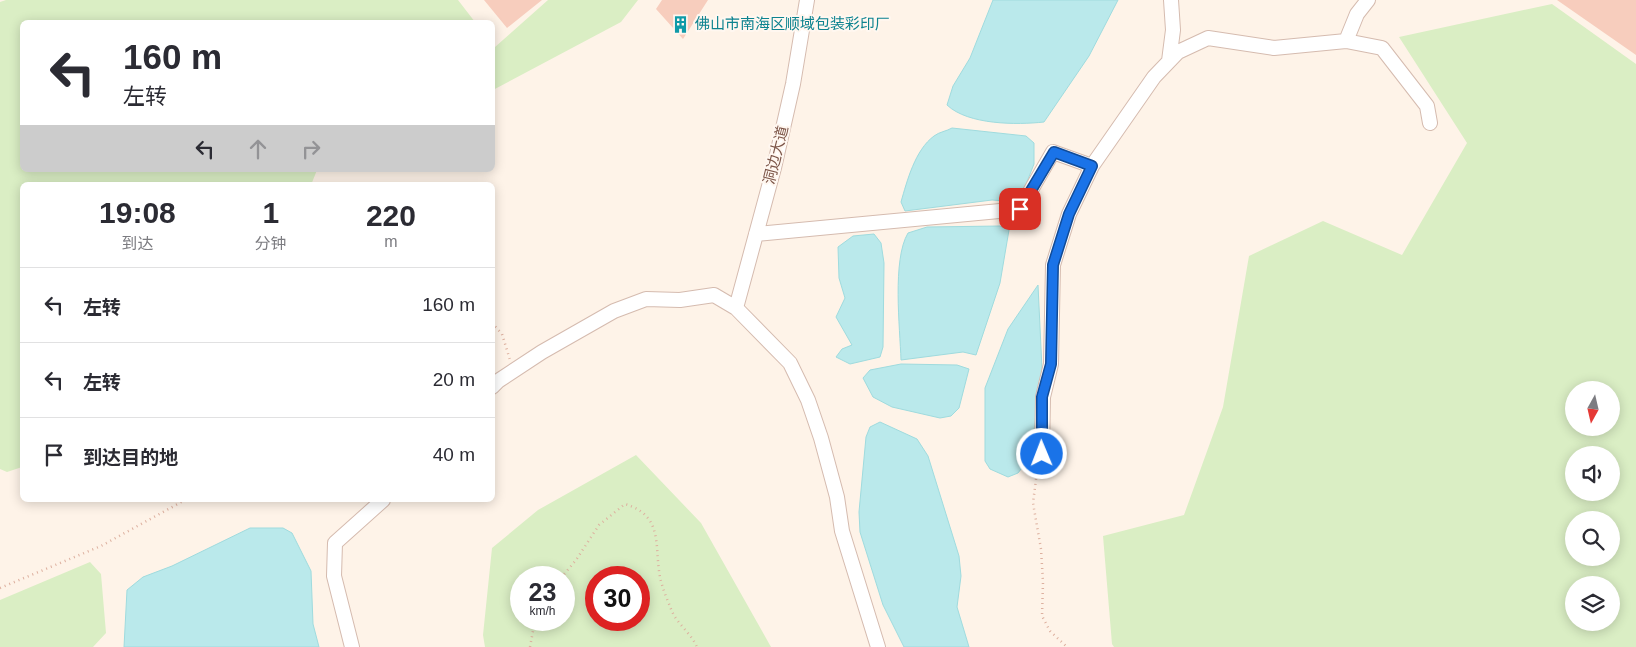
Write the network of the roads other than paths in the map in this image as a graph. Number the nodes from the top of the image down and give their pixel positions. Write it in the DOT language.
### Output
graph roads {
  1 [pos="807,0"];
  2 [pos="1170,0"];
  3 [pos="1368,0"];
  4 [pos="1346,42"];
  5 [pos="1169,61"];
  6 [pos="1430,123"];
  7 [pos="1092,166"];
  8 [pos="756,234"];
  9 [pos="736,308"];
  10 [pos="495,384"];
  11 [pos="1042,454"];
  12 [pos="380,502"];
  13 [pos="352,647"];
  14 [pos="878,647"];
  1 -- 8 [label="street, 洞边大道"];
  2 -- 5 [label="street"];
  3 -- 4 [label="street"];
  4 -- 5 [label="street"];
  4 -- 6 [label="street"];
  5 -- 7 [label="street"];
  7 -- 8 [label="street"];
  7 -- 11 [label="street"];
  8 -- 9 [label="street, 洞边大道"];
  9 -- 10 [label="street"];
  9 -- 14 [label="street"];
  12 -- 13 [label="street"];
}
